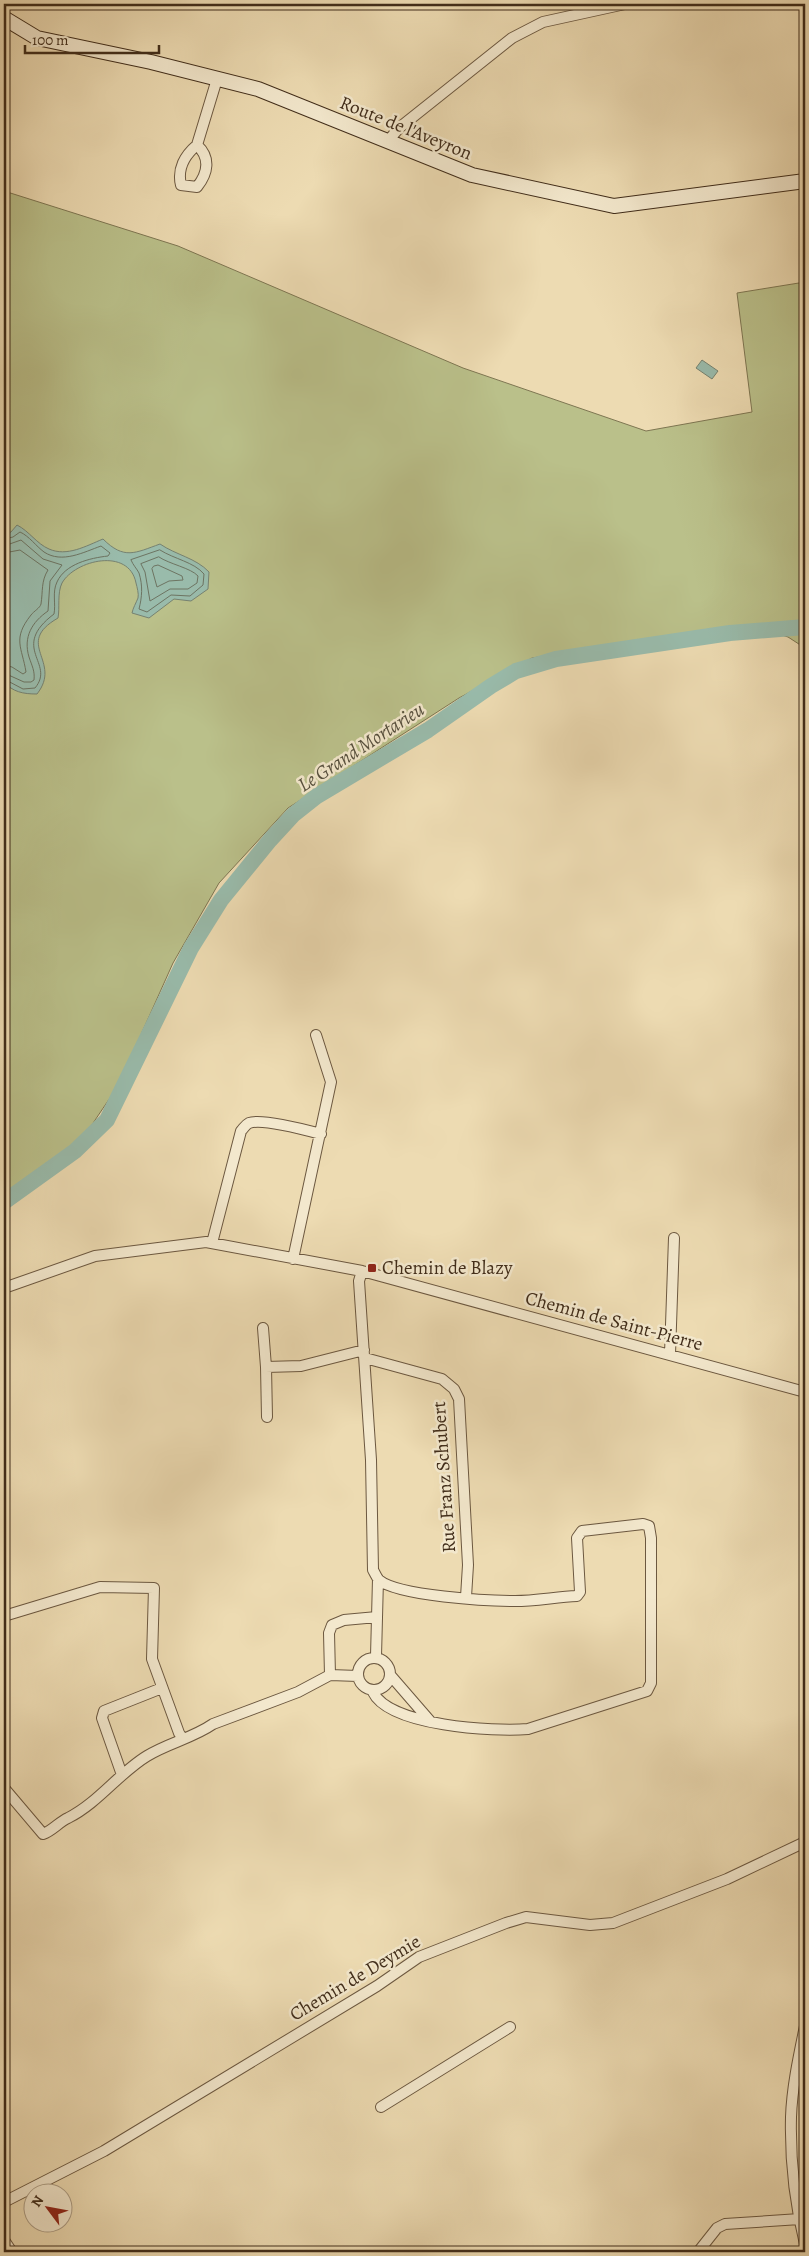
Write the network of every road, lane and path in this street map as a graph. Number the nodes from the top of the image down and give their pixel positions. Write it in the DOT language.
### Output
graph roads {
  1 [pos="625,4"];
  2 [pos="4,18"];
  3 [pos="217,79"];
  4 [pos="388,141"];
  5 [pos="197,145"];
  6 [pos="805,181"];
  7 [pos="316,1035"];
  8 [pos="321,1134"];
  9 [pos="674,1238"];
  10 [pos="212,1244"];
  11 [pos="294,1259"];
  12 [pos="362,1271"];
  13 [pos="4,1288"];
  14 [pos="263,1328"];
  15 [pos="365,1354"];
  16 [pos="670,1354"];
  17 [pos="266,1367"];
  18 [pos="805,1392"];
  19 [pos="267,1417"];
  20 [pos="375,1574"];
  21 [pos="466,1598"];
  22 [pos="4,1616"];
  23 [pos="377,1617"];
  24 [pos="376,1656"];
  25 [pos="330,1675"];
  26 [pos="358,1676"];
  27 [pos="391,1676"];
  28 [pos="162,1688"];
  29 [pos="374,1692"];
  30 [pos="430,1722"];
  31 [pos="183,1739"];
  32 [pos="122,1775"];
  33 [pos="4,1788"];
  34 [pos="805,1842"];
  35 [pos="805,2026"];
  36 [pos="510,2027"];
  37 [pos="381,2107"];
  38 [pos="4,2202"];
  39 [pos="800,2218"];
  40 [pos="4,2240"];
  41 [pos="805,2244"];
  42 [pos="12,2252"];
  43 [pos="698,2252"];
  1 -- 4 [label="street"];
  2 -- 3 [label="street, Route de l'Aveyron"];
  3 -- 4 [label="street, Route de l'Aveyron"];
  3 -- 5 [label="street"];
  4 -- 6 [label="street, Route de l'Aveyron"];
  7 -- 8 [label="street"];
  8 -- 10 [label="street"];
  8 -- 11 [label="street"];
  9 -- 16 [label="street"];
  10 -- 11 [label="street, Chemin de Saint-Pierre"];
  10 -- 13 [label="street, Chemin de Saint-Pierre"];
  11 -- 12 [label="street, Chemin de Saint-Pierre"];
  12 -- 15 [label="street"];
  12 -- 16 [label="street, Chemin de Saint-Pierre"];
  14 -- 17 [label="street"];
  15 -- 17 [label="street"];
  15 -- 20 [label="street"];
  15 -- 21 [label="street, Rue Franz Schubert"];
  16 -- 18 [label="street, Chemin de Saint-Pierre"];
  17 -- 19 [label="street"];
  20 -- 21 [label="street"];
  20 -- 23 [label="street"];
  21 -- 30 [label="street"];
  22 -- 28 [label="street"];
  23 -- 24 [label="street"];
  23 -- 25 [label="street"];
  24 -- 26 [label="street"];
  24 -- 27 [label="street"];
  25 -- 26 [label="street"];
  25 -- 31 [label="street"];
  26 -- 29 [label="street"];
  27 -- 29 [label="street"];
  27 -- 30 [label="street"];
  28 -- 31 [label="street"];
  28 -- 32 [label="street"];
  29 -- 30 [label="street"];
  31 -- 32 [label="street"];
  32 -- 33 [label="street"];
  34 -- 38 [label="street, Chemin de Deymie"];
  35 -- 39 [label="street"];
  36 -- 37 [label="street"];
  39 -- 41 [label="street"];
  39 -- 43 [label="street"];
  40 -- 42 [label="street"];
}
